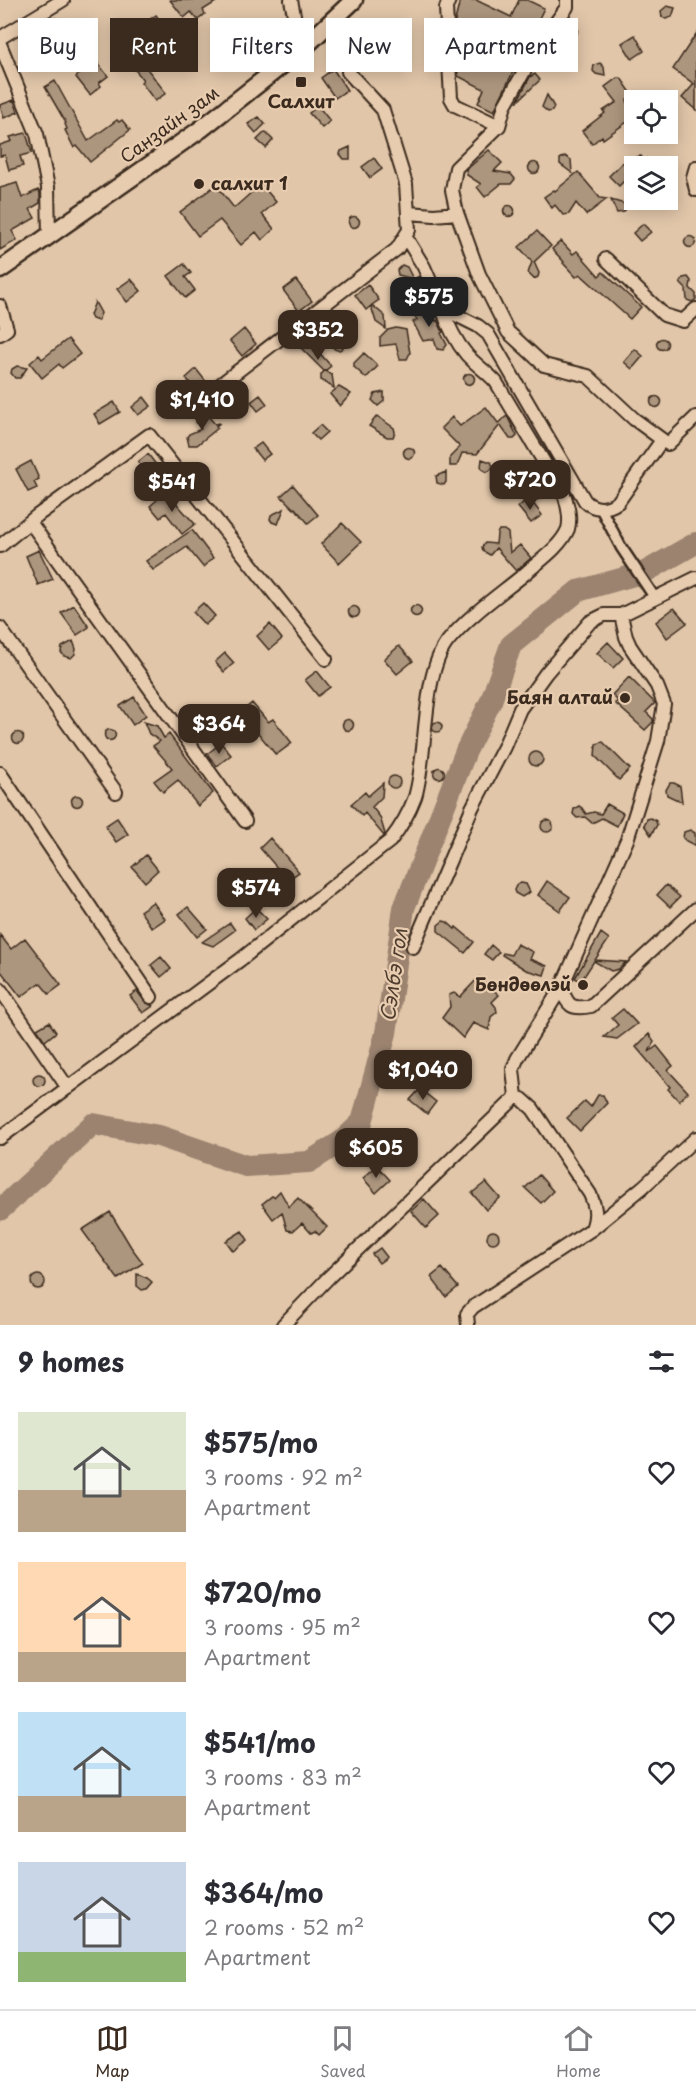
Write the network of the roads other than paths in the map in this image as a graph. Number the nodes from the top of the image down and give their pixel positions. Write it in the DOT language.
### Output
graph roads {
  1 [pos="63,0"];
  2 [pos="291,0"];
  3 [pos="354,0"];
  4 [pos="449,0"];
  5 [pos="567,0"];
  6 [pos="295,18"];
  7 [pos="0,38"];
  8 [pos="314,38"];
  9 [pos="0,44"];
  10 [pos="273,72"];
  11 [pos="348,72"];
  12 [pos="499,126"];
  13 [pos="696,167"];
  14 [pos="696,190"];
  15 [pos="409,213"];
  16 [pos="457,213"];
  17 [pos="49,236"];
  18 [pos="405,236"];
  19 [pos="606,259"];
  20 [pos="0,270"];
  21 [pos="0,306"];
  22 [pos="442,308"];
  23 [pos="696,309"];
  24 [pos="0,334"];
  25 [pos="213,390"];
  26 [pos="696,417"];
  27 [pos="662,440"];
  28 [pos="600,507"];
  29 [pos="30,522"];
  30 [pos="0,546"];
  31 [pos="696,578"];
  32 [pos="655,598"];
  33 [pos="621,615"];
  34 [pos="0,628"];
  35 [pos="326,658"];
  36 [pos="0,773"];
  37 [pos="116,792"];
  38 [pos="245,821"];
  39 [pos="696,909"];
  40 [pos="412,947"];
  41 [pos="561,988"];
  42 [pos="0,989"];
  43 [pos="151,997"];
  44 [pos="68,1088"];
  45 [pos="516,1097"];
  46 [pos="0,1138"];
  47 [pos="696,1138"];
  48 [pos="592,1229"];
  49 [pos="283,1325"];
  50 [pos="468,1325"];
  1 -- 7 [label="street"];
  2 -- 6 [label="street"];
  3 -- 8 [label="main road, Санзайн зам"];
  4 -- 12 [label="street"];
  5 -- 12 [label="street"];
  9 -- 17 [label="street"];
  10 -- 17 [label="main road, Санзайн зам"];
  11 -- 15 [label="street"];
  12 -- 16 [label="street"];
  13 -- 14 [label="street"];
  15 -- 16 [label="street"];
  15 -- 18 [label="street"];
  16 -- 27 [label="street"];
  17 -- 20 [label="main road, Санзайн зам"];
  18 -- 22 [label="street"];
  18 -- 25 [label="street"];
  19 -- 23 [label="street"];
  21 -- 24 [label="street"];
  22 -- 28 [label="street"];
  22 -- 44 [label="street"];
  26 -- 27 [label="street"];
  27 -- 28 [label="street"];
  28 -- 32 [label="street"];
  29 -- 30 [label="street"];
  29 -- 35 [label="street"];
  29 -- 38 [label="street"];
  31 -- 32 [label="street"];
  32 -- 33 [label="street"];
  33 -- 40 [label="street"];
  33 -- 41 [label="street"];
  34 -- 37 [label="street"];
  36 -- 43 [label="street"];
  39 -- 41 [label="street"];
  41 -- 45 [label="street"];
  42 -- 44 [label="street"];
  44 -- 46 [label="street"];
  45 -- 48 [label="street"];
  45 -- 49 [label="street"];
  47 -- 48 [label="street"];
  48 -- 50 [label="street"];
}
